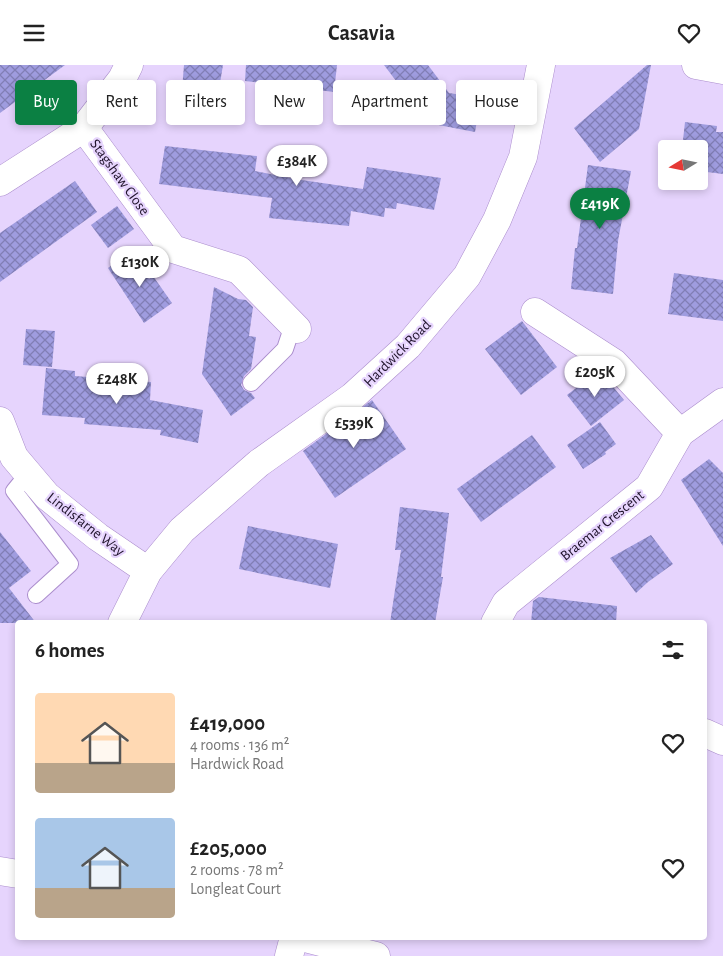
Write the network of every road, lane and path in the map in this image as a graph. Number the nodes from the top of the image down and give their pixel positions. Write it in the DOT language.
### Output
graph roads {
  1 [pos="129,65"];
  2 [pos="541,65"];
  3 [pos="696,65"];
  4 [pos="723,70"];
  5 [pos="84,128"];
  6 [pos="0,182"];
  7 [pos="535,311"];
  8 [pos="295,327"];
  9 [pos="251,383"];
  10 [pos="723,402"];
  11 [pos="0,421"];
  12 [pos="680,433"];
  13 [pos="28,474"];
  14 [pos="148,571"];
  15 [pos="36,595"];
  16 [pos="124,620"];
  17 [pos="497,620"];
  18 [pos="707,734"];
  19 [pos="723,741"];
  20 [pos="0,871"];
  21 [pos="15,874"];
  22 [pos="293,940"];
  23 [pos="313,940"];
  24 [pos="289,956"];
  25 [pos="376,956"];
  1 -- 5 [label="street"];
  2 -- 14 [label="street, Hardwick Road"];
  3 -- 4 [label="street"];
  5 -- 6 [label="street"];
  5 -- 8 [label="street, Stagshaw Close"];
  7 -- 12 [label="street"];
  8 -- 9 [label="lane"];
  10 -- 12 [label="street, Braemar Crescent"];
  11 -- 13 [label="street, Lindisfarne Way"];
  12 -- 17 [label="street, Braemar Crescent"];
  13 -- 14 [label="street, Lindisfarne Way"];
  13 -- 15 [label="lane"];
  14 -- 16 [label="street, Hardwick Road"];
  18 -- 19 [label="street"];
  20 -- 21 [label="street"];
  22 -- 24 [label="street"];
  23 -- 25 [label="street"];
}
